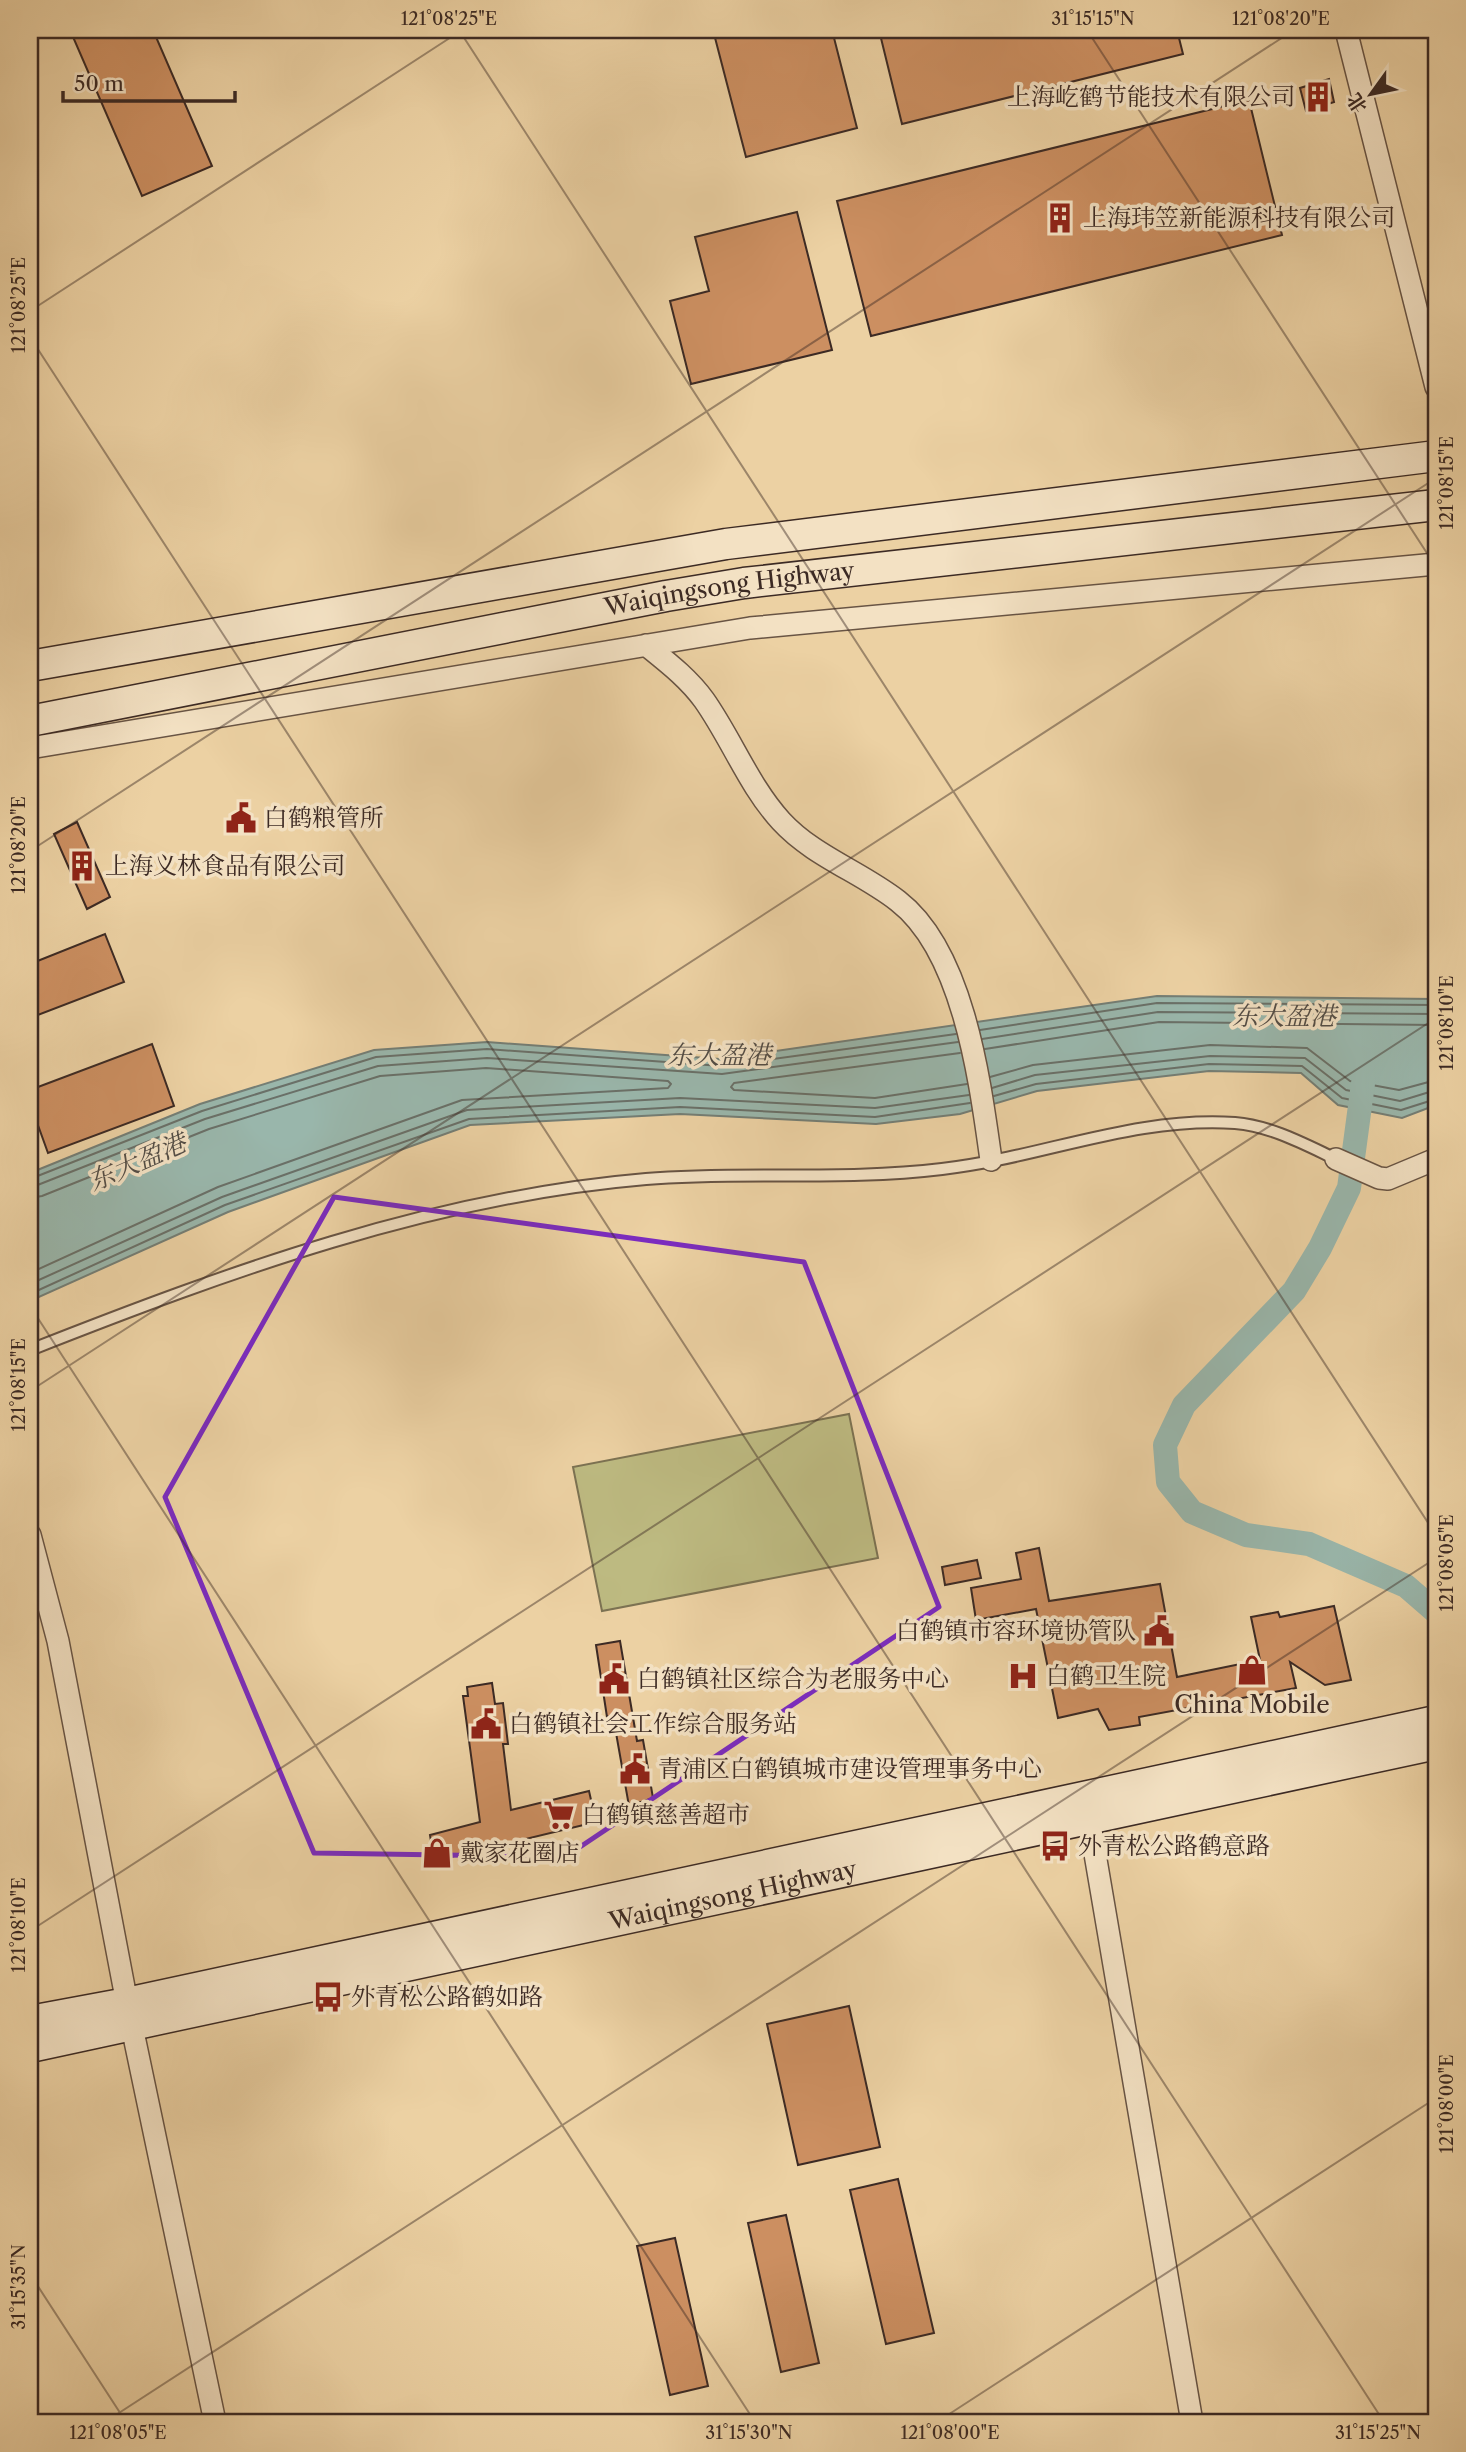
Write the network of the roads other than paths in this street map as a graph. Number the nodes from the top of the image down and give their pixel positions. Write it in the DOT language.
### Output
graph roads {
  1 [pos="1346,30"];
  2 [pos="1436,387"];
  3 [pos="1436,456"];
  4 [pos="1436,505"];
  5 [pos="1436,564"];
  6 [pos="646,645"];
  7 [pos="30,666"];
  8 [pos="30,721"];
  9 [pos="30,748"];
  10 [pos="1336,1159"];
  11 [pos="1436,1159"];
  12 [pos="991,1160"];
  13 [pos="30,1350"];
  14 [pos="30,1535"];
  15 [pos="1436,1721"];
  16 [pos="1436,1744"];
  17 [pos="1087,1808"];
  18 [pos="130,2014"];
  19 [pos="30,2021"];
  20 [pos="30,2047"];
  21 [pos="215,2422"];
  22 [pos="1192,2422"];
  1 -- 2 [label="street"];
  3 -- 7 [label="main road, Waiqingsong Highway"];
  4 -- 8 [label="main road, Waiqingsong Highway"];
  5 -- 6 [label="street"];
  6 -- 9 [label="street"];
  6 -- 12 [label="street"];
  10 -- 11 [label="street"];
  10 -- 12 [label="lane"];
  12 -- 13 [label="lane"];
  14 -- 18 [label="street"];
  15 -- 17 [label="main road, Waiqingsong Highway"];
  16 -- 17 [label="main road, Waiqingsong Highway"];
  17 -- 18 [label="main road, Waiqingsong Highway"];
  17 -- 22 [label="street"];
  18 -- 19 [label="main road, Waiqingsong Highway"];
  18 -- 20 [label="main road, Waiqingsong Highway"];
  18 -- 21 [label="street"];
}
